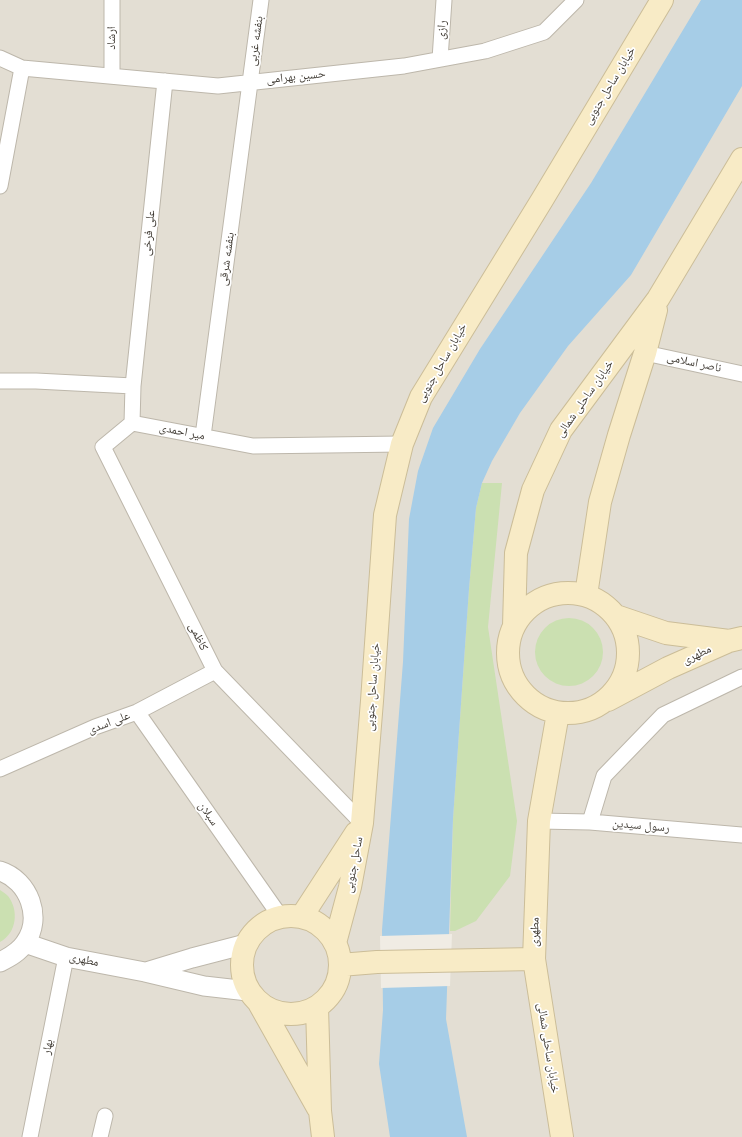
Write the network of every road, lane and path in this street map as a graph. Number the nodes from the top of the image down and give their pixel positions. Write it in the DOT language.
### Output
graph roads {
  1 [pos="112,0"];
  2 [pos="261,0"];
  3 [pos="444,0"];
  4 [pos="576,0"];
  5 [pos="662,0"];
  6 [pos="0,58"];
  7 [pos="440,59"];
  8 [pos="22,68"];
  9 [pos="112,76"];
  10 [pos="165,81"];
  11 [pos="250,82"];
  12 [pos="739,168"];
  13 [pos="0,186"];
  14 [pos="658,299"];
  15 [pos="645,353"];
  16 [pos="742,374"];
  17 [pos="0,381"];
  18 [pos="133,386"];
  19 [pos="132,423"];
  20 [pos="203,436"];
  21 [pos="402,444"];
  22 [pos="586,595"];
  23 [pos="616,616"];
  24 [pos="514,626"];
  25 [pos="735,639"];
  26 [pos="215,671"];
  27 [pos="742,677"];
  28 [pos="602,703"];
  29 [pos="137,712"];
  30 [pos="558,713"];
  31 [pos="0,769"];
  32 [pos="539,821"];
  33 [pos="590,822"];
  34 [pos="362,823"];
  35 [pos="742,835"];
  36 [pos="2,869"];
  37 [pos="280,916"];
  38 [pos="302,916"];
  39 [pos="25,943"];
  40 [pos="335,943"];
  41 [pos="246,944"];
  42 [pos="66,957"];
  43 [pos="534,959"];
  44 [pos="0,962"];
  45 [pos="340,965"];
  46 [pos="145,972"];
  47 [pos="254,997"];
  48 [pos="317,1006"];
  49 [pos="320,1111"];
  50 [pos="106,1116"];
  51 [pos="30,1137"];
  52 [pos="100,1137"];
  53 [pos="323,1137"];
  54 [pos="562,1137"];
  1 -- 9 [label="street, ارشاد"];
  2 -- 11 [label="street, بنفشه غربی"];
  3 -- 7 [label="street, رازی"];
  4 -- 7 [label="street, حسین بهرامی"];
  5 -- 21 [label="main road, خیابان ساحل جنوبی"];
  6 -- 8 [label="street, حسین بهرامی"];
  7 -- 11 [label="street, حسین بهرامی"];
  8 -- 9 [label="street, حسین بهرامی"];
  8 -- 13 [label="street"];
  9 -- 10 [label="street, حسین بهرامی"];
  10 -- 11 [label="street, حسین بهرامی"];
  10 -- 18 [label="street, علی فرخی"];
  11 -- 20 [label="street, بنفشه شرقی"];
  12 -- 14 [label="main road, خیابان ساحلی شمالی"];
  14 -- 15 [label="main road, خیابان ساحلی شمالی"];
  14 -- 24 [label="main road, خیابان ساحلی شمالی"];
  15 -- 16 [label="street, ناصر اسلامی"];
  15 -- 22 [label="main road, خیابان ساحلی شمالی"];
  17 -- 18 [label="street"];
  18 -- 19 [label="street"];
  19 -- 20 [label="street, میر احمدی"];
  19 -- 26 [label="street, کاظمی"];
  20 -- 21 [label="street, میر احمدی"];
  21 -- 34 [label="main road, خیابان ساحل جنوبی"];
  22 -- 23 [label="main road"];
  22 -- 24 [label="main road"];
  23 -- 25 [label="main road, مطهری"];
  23 -- 28 [label="main road"];
  24 -- 30 [label="main road"];
  25 -- 28 [label="main road, مطهری"];
  26 -- 29 [label="street, علی اسدی"];
  26 -- 34 [label="street, کاظمی"];
  27 -- 33 [label="street"];
  28 -- 30 [label="main road"];
  29 -- 31 [label="street, علی اسدی"];
  29 -- 37 [label="street, سبلان"];
  30 -- 32 [label="main road, مطهری"];
  32 -- 33 [label="street, رسول سیدین"];
  32 -- 43 [label="main road, مطهری"];
  33 -- 35 [label="street, رسول سیدین"];
  34 -- 38 [label="main road, ساحل جنوبی"];
  34 -- 40 [label="main road, ساحل جنوبی"];
  36 -- 39 [label="street"];
  37 -- 38 [label="main road"];
  37 -- 41 [label="main road"];
  38 -- 40 [label="main road"];
  39 -- 42 [label="street, مطهری"];
  39 -- 44 [label="street"];
  40 -- 45 [label="main road"];
  41 -- 46 [label="street, مطهری"];
  41 -- 47 [label="main road"];
  42 -- 46 [label="street, مطهری"];
  42 -- 51 [label="street, بهار"];
  43 -- 45 [label="main road, مطهری"];
  43 -- 54 [label="main road, خیابان ساحلی شمالی"];
  45 -- 48 [label="main road"];
  46 -- 47 [label="street, مطهری"];
  47 -- 48 [label="main road"];
  47 -- 49 [label="main road"];
  48 -- 49 [label="main road"];
  49 -- 53 [label="main road"];
  50 -- 52 [label="street"];
}
